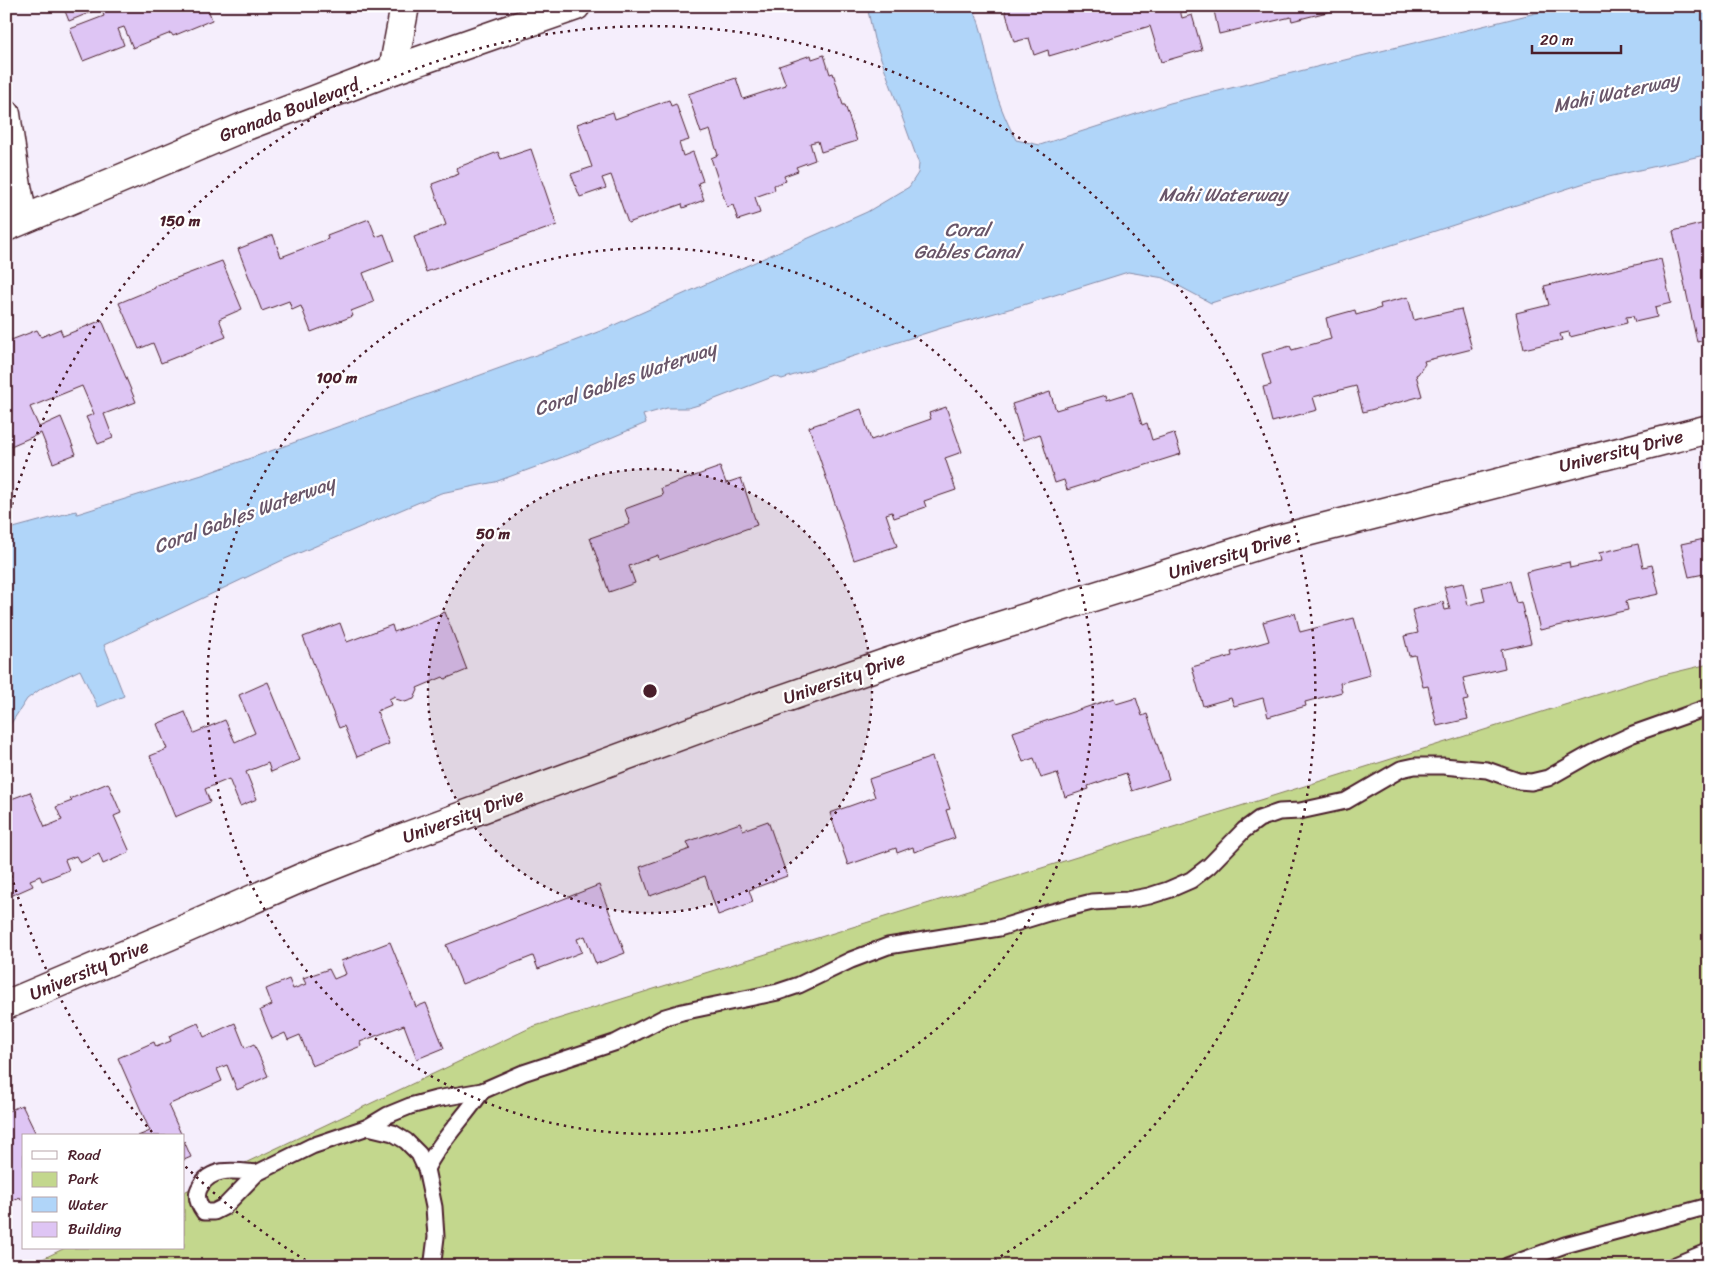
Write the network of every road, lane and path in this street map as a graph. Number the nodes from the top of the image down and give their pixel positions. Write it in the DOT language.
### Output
graph roads {
  1 [pos="405,6"];
  2 [pos="576,6"];
  3 [pos="392,70"];
  4 [pos="6,114"];
  5 [pos="15,223"];
  6 [pos="1709,429"];
  7 [pos="1709,707"];
  8 [pos="6,1005"];
  9 [pos="482,1091"];
  10 [pos="368,1127"];
  11 [pos="426,1169"];
  12 [pos="257,1173"];
  13 [pos="1709,1206"];
  14 [pos="1709,1251"];
  15 [pos="430,1266"];
  16 [pos="1507,1266"];
  17 [pos="1673,1266"];
  1 -- 3 [label="street"];
  2 -- 3 [label="street, Granada Boulevard"];
  3 -- 5 [label="street, Granada Boulevard"];
  4 -- 5 [label="street"];
  6 -- 8 [label="street, University Drive"];
  7 -- 9 [label="lane"];
  9 -- 10 [label="lane"];
  9 -- 11 [label="lane"];
  10 -- 11 [label="lane"];
  10 -- 12 [label="lane"];
  11 -- 15 [label="lane"];
  13 -- 16 [label="lane"];
  14 -- 17 [label="lane"];
}
